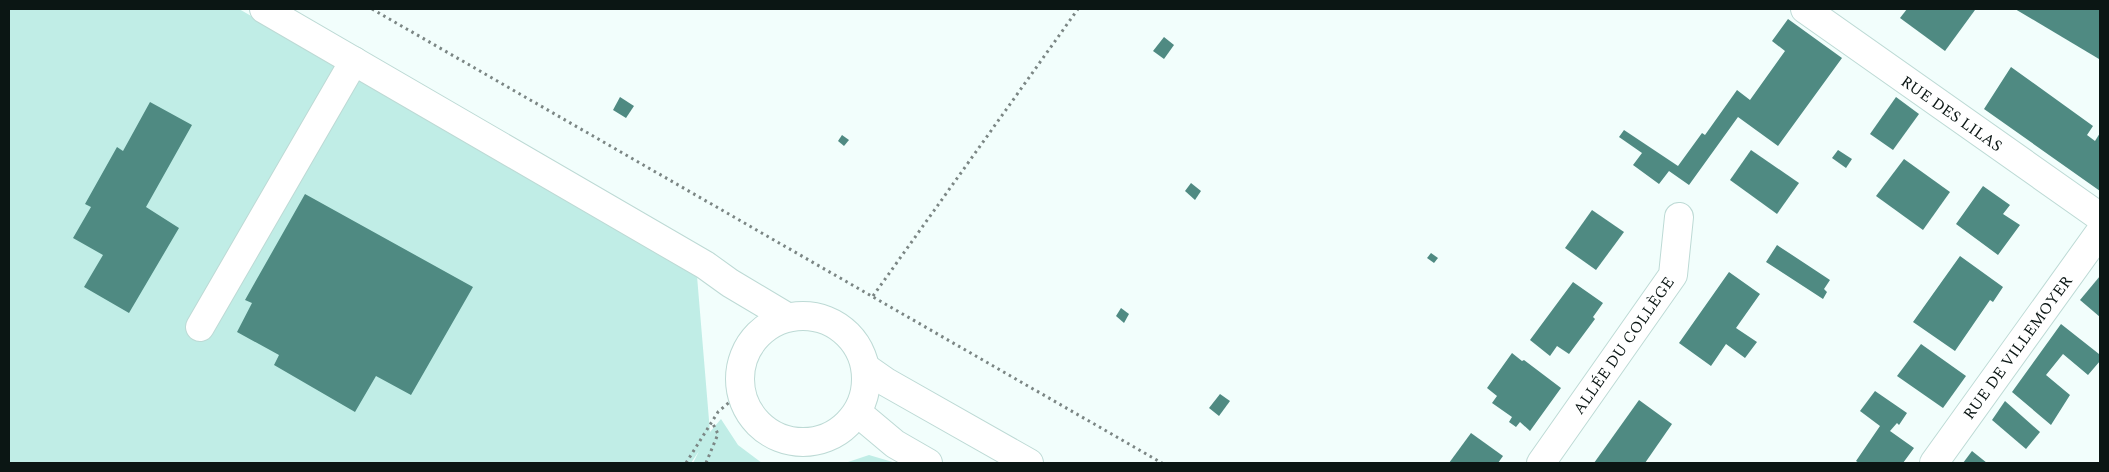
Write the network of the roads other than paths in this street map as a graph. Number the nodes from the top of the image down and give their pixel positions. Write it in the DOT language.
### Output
graph roads {
  1 [pos="264,9"];
  2 [pos="1804,9"];
  3 [pos="354,61"];
  4 [pos="2100,217"];
  5 [pos="1679,218"];
  6 [pos="2100,232"];
  7 [pos="787,317"];
  8 [pos="200,327"];
  9 [pos="866,368"];
  10 [pos="858,413"];
  11 [pos="928,463"];
  12 [pos="1029,463"];
  13 [pos="1541,463"];
  14 [pos="1934,463"];
  1 -- 3 [label="street"];
  2 -- 4 [label="street, RUE DES LILAS"];
  3 -- 7 [label="street"];
  3 -- 8 [label="street"];
  5 -- 13 [label="street, ALLÉE DU COLLÈGE"];
  6 -- 14 [label="street, RUE DE VILLEMOYER"];
  7 -- 9 [label="street"];
  7 -- 10 [label="street"];
  9 -- 10 [label="street"];
  9 -- 12 [label="street"];
  10 -- 11 [label="street"];
}
